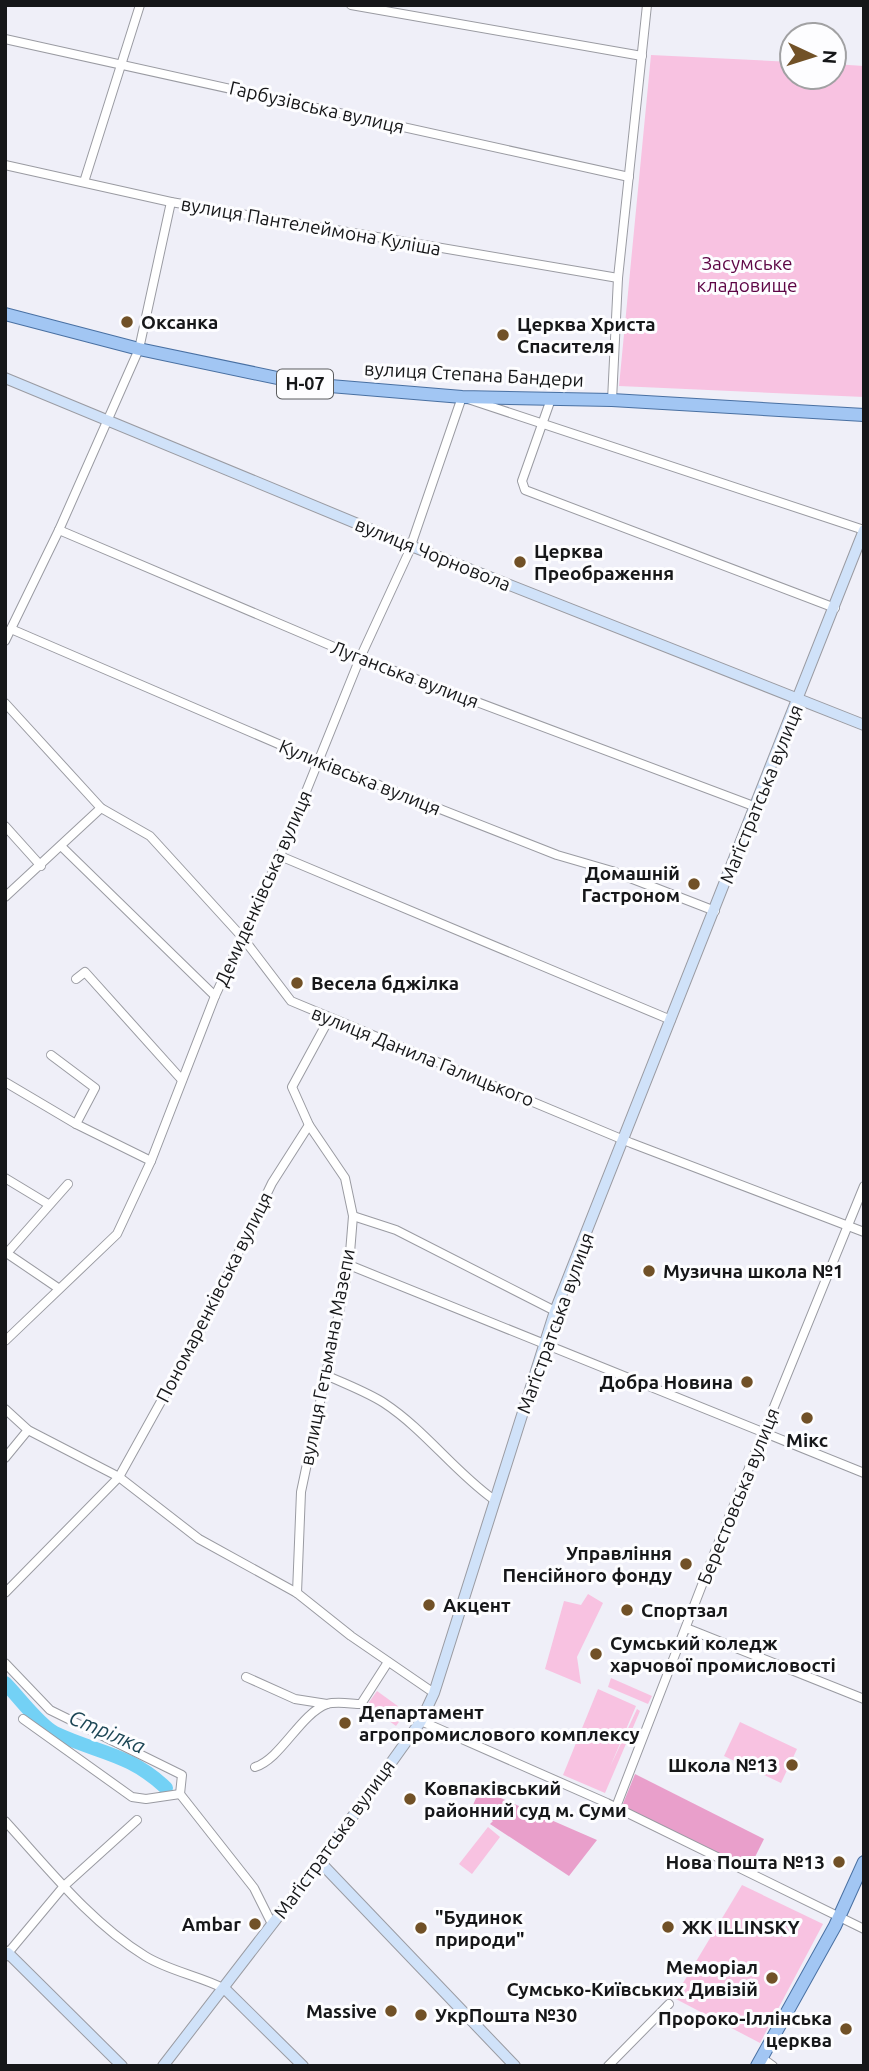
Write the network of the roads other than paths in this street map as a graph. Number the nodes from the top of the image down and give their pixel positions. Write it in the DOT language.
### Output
graph roads {
  1 [pos="140,5"];
  2 [pos="351,5"];
  3 [pos="647,5"];
  4 [pos="384,8"];
  5 [pos="5,38"];
  6 [pos="642,56"];
  7 [pos="122,64"];
  8 [pos="5,165"];
  9 [pos="629,177"];
  10 [pos="83,182"];
  11 [pos="171,202"];
  12 [pos="618,278"];
  13 [pos="5,314"];
  14 [pos="139,349"];
  15 [pos="5,378"];
  16 [pos="462,397"];
  17 [pos="551,399"];
  18 [pos="612,400"];
  19 [pos="864,415"];
  20 [pos="107,423"];
  21 [pos="540,424"];
  22 [pos="59,530"];
  23 [pos="864,530"];
  24 [pos="411,546"];
  25 [pos="835,608"];
  26 [pos="11,629"];
  27 [pos="5,640"];
  28 [pos="360,658"];
  29 [pos="798,700"];
  30 [pos="5,703"];
  31 [pos="864,725"];
  32 [pos="318,761"];
  33 [pos="756,807"];
  34 [pos="101,808"];
  35 [pos="5,826"];
  36 [pos="61,847"];
  37 [pos="280,856"];
  38 [pos="41,866"];
  39 [pos="5,897"];
  40 [pos="715,911"];
  41 [pos="243,938"];
  42 [pos="76,979"];
  43 [pos="215,996"];
  44 [pos="329,1019"];
  45 [pos="671,1020"];
  46 [pos="51,1055"];
  47 [pos="182,1080"];
  48 [pos="5,1082"];
  49 [pos="76,1124"];
  50 [pos="309,1125"];
  51 [pos="624,1140"];
  52 [pos="151,1161"];
  53 [pos="5,1178"];
  54 [pos="68,1184"];
  55 [pos="864,1186"];
  56 [pos="48,1203"];
  57 [pos="353,1216"];
  58 [pos="850,1227"];
  59 [pos="864,1232"];
  60 [pos="6,1252"];
  61 [pos="349,1265"];
  62 [pos="58,1288"];
  63 [pos="555,1311"];
  64 [pos="5,1340"];
  65 [pos="544,1344"];
  66 [pos="326,1375"];
  67 [pos="5,1409"];
  68 [pos="28,1430"];
  69 [pos="764,1433"];
  70 [pos="5,1458"];
  71 [pos="864,1473"];
  72 [pos="119,1478"];
  73 [pos="493,1499"];
  74 [pos="5,1593"];
  75 [pos="297,1593"];
  76 [pos="686,1628"];
  77 [pos="5,1662"];
  78 [pos="388,1662"];
  79 [pos="246,1677"];
  80 [pos="434,1693"];
  81 [pos="864,1699"];
  82 [pos="327,1704"];
  83 [pos="23,1719"];
  84 [pos="421,1721"];
  85 [pos="255,1767"];
  86 [pos="180,1794"];
  87 [pos="617,1807"];
  88 [pos="137,1820"];
  89 [pos="5,1821"];
  90 [pos="320,1862"];
  91 [pos="864,1863"];
  92 [pos="64,1886"];
  93 [pos="839,1917"];
  94 [pos="272,1924"];
  95 [pos="864,1929"];
  96 [pos="6,1953"];
  97 [pos="225,1989"];
  98 [pos="669,2004"];
  99 [pos="764,2063"];
  100 [pos="122,2066"];
  101 [pos="163,2066"];
  102 [pos="303,2066"];
  103 [pos="515,2066"];
  104 [pos="608,2066"];
  1 -- 7 [label="street"];
  2 -- 4 [label="street"];
  3 -- 6 [label="street"];
  4 -- 6 [label="street"];
  5 -- 7 [label="street, Гарбузівська вулиця"];
  6 -- 9 [label="street"];
  7 -- 9 [label="street, Гарбузівська вулиця"];
  7 -- 10 [label="street"];
  8 -- 10 [label="street, вулиця Пантелеймона Куліша"];
  9 -- 12 [label="street"];
  10 -- 11 [label="street, вулиця Пантелеймона Куліша"];
  11 -- 12 [label="street, вулиця Пантелеймона Куліша"];
  11 -- 14 [label="street"];
  12 -- 18 [label="street"];
  13 -- 14 [label="main road, вулиця Степана Бандери / Н-07"];
  14 -- 16 [label="main road, вулиця Степана Бандери / Н-07"];
  14 -- 20 [label="street"];
  15 -- 20 [label="street, вулиця Чорновола"];
  16 -- 17 [label="main road, вулиця Степана Бандери / Н-07"];
  16 -- 21 [label="street"];
  16 -- 24 [label="street, Демиденківська вулиця"];
  17 -- 18 [label="main road, вулиця Степана Бандери / Н-07"];
  17 -- 21 [label="street"];
  18 -- 19 [label="main road, вулиця Степана Бандери / Н-07"];
  20 -- 22 [label="street"];
  20 -- 24 [label="street, вулиця Чорновола"];
  21 -- 23 [label="street"];
  21 -- 25 [label="street"];
  22 -- 26 [label="street"];
  22 -- 28 [label="street, Луганська вулиця"];
  23 -- 25 [label="street, Маґістратська вулиця"];
  24 -- 28 [label="street, Демиденківська вулиця"];
  24 -- 29 [label="street, вулиця Чорновола"];
  25 -- 29 [label="street, Маґістратська вулиця"];
  26 -- 27 [label="street"];
  26 -- 32 [label="street, Куликівська вулиця"];
  28 -- 32 [label="street, Демиденківська вулиця"];
  28 -- 33 [label="street, Луганська вулиця"];
  29 -- 31 [label="street, вулиця Чорновола"];
  29 -- 33 [label="street, Маґістратська вулиця"];
  30 -- 34 [label="street, вулиця Данила Галицького"];
  32 -- 37 [label="street, Демиденківська вулиця"];
  32 -- 40 [label="street, Куликівська вулиця"];
  33 -- 40 [label="street, Маґістратська вулиця"];
  34 -- 36 [label="street"];
  34 -- 41 [label="street, вулиця Данила Галицького"];
  35 -- 38 [label="street"];
  36 -- 38 [label="street"];
  36 -- 43 [label="street"];
  37 -- 41 [label="street, Демиденківська вулиця"];
  37 -- 45 [label="street"];
  38 -- 39 [label="street"];
  40 -- 45 [label="street, Маґістратська вулиця"];
  41 -- 43 [label="street, Демиденківська вулиця"];
  41 -- 44 [label="street, вулиця Данила Галицького"];
  42 -- 47 [label="street"];
  43 -- 47 [label="street, Демиденківська вулиця"];
  44 -- 50 [label="street, вулиця Гетьмана Мазепи"];
  44 -- 51 [label="street, вулиця Данила Галицького"];
  45 -- 51 [label="street, Маґістратська вулиця"];
  46 -- 49 [label="street"];
  47 -- 52 [label="street, Демиденківська вулиця"];
  48 -- 49 [label="street"];
  49 -- 52 [label="street"];
  50 -- 57 [label="street, вулиця Гетьмана Мазепи"];
  50 -- 72 [label="street, Пономаренківська вулиця"];
  51 -- 58 [label="street, вулиця Данила Галицького"];
  51 -- 63 [label="street, Маґістратська вулиця"];
  52 -- 62 [label="street, Демиденківська вулиця"];
  53 -- 56 [label="street"];
  54 -- 56 [label="street"];
  55 -- 58 [label="street, Берестовська вулиця"];
  56 -- 60 [label="street"];
  57 -- 61 [label="street, вулиця Гетьмана Мазепи"];
  57 -- 63 [label="street"];
  58 -- 59 [label="street, вулиця Данила Галицького"];
  58 -- 69 [label="street, Берестовська вулиця"];
  60 -- 62 [label="street"];
  61 -- 65 [label="street"];
  61 -- 66 [label="street, вулиця Гетьмана Мазепи"];
  62 -- 64 [label="street, Демиденківська вулиця"];
  63 -- 65 [label="street, Маґістратська вулиця"];
  65 -- 69 [label="street"];
  65 -- 73 [label="street, Маґістратська вулиця"];
  66 -- 73 [label="street"];
  66 -- 75 [label="street, вулиця Гетьмана Мазепи"];
  67 -- 68 [label="street"];
  68 -- 70 [label="street"];
  68 -- 72 [label="street"];
  69 -- 71 [label="street"];
  69 -- 76 [label="street, Берестовська вулиця"];
  72 -- 74 [label="street, Пономаренківська вулиця"];
  72 -- 75 [label="street"];
  73 -- 80 [label="street, Маґістратська вулиця"];
  75 -- 78 [label="street"];
  76 -- 81 [label="street"];
  76 -- 87 [label="street, Берестовська вулиця"];
  77 -- 86 [label="street"];
  78 -- 80 [label="street"];
  78 -- 82 [label="street"];
  79 -- 82 [label="street"];
  80 -- 84 [label="street, Маґістратська вулиця"];
  82 -- 85 [label="street"];
  83 -- 86 [label="street"];
  84 -- 87 [label="street"];
  84 -- 90 [label="street, Маґістратська вулиця"];
  86 -- 94 [label="street"];
  87 -- 93 [label="street"];
  88 -- 92 [label="street"];
  89 -- 92 [label="street"];
  90 -- 94 [label="street, Маґістратська вулиця"];
  90 -- 103 [label="street"];
  91 -- 93 [label="main road"];
  92 -- 96 [label="street"];
  92 -- 97 [label="street"];
  93 -- 95 [label="street"];
  93 -- 99 [label="main road"];
  94 -- 97 [label="street, Маґістратська вулиця"];
  96 -- 100 [label="street"];
  97 -- 101 [label="street, Маґістратська вулиця"];
  97 -- 102 [label="street"];
  98 -- 104 [label="street"];
}
